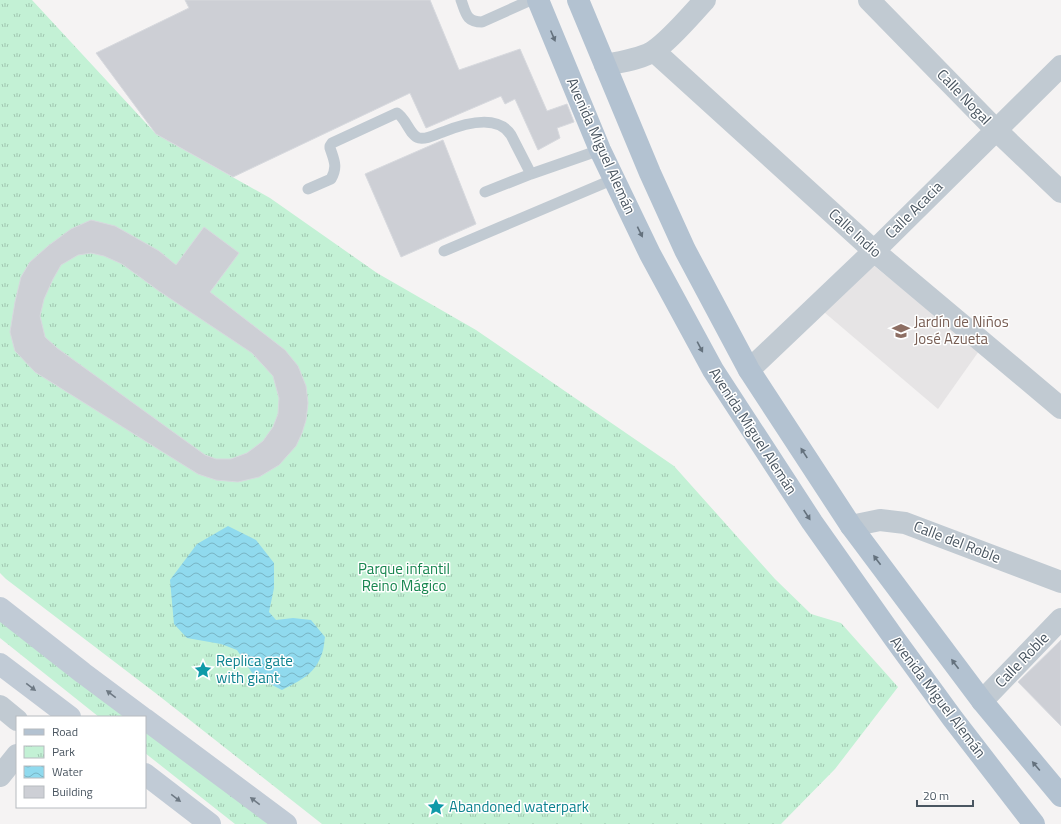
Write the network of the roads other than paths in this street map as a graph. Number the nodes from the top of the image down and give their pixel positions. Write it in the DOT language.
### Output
graph roads {
  1 [pos="461,0"];
  2 [pos="531,0"];
  3 [pos="538,0"];
  4 [pos="578,0"];
  5 [pos="705,0"];
  6 [pos="869,0"];
  7 [pos="654,51"];
  8 [pos="605,65"];
  9 [pos="1061,66"];
  10 [pos="996,130"];
  11 [pos="600,150"];
  12 [pos="531,174"];
  13 [pos="614,179"];
  14 [pos="308,189"];
  15 [pos="485,192"];
  16 [pos="1061,192"];
  17 [pos="444,251"];
  18 [pos="874,251"];
  19 [pos="749,370"];
  20 [pos="1061,408"];
  21 [pos="851,526"];
  22 [pos="1061,582"];
  23 [pos="0,608"];
  24 [pos="1061,619"];
  25 [pos="0,664"];
  26 [pos="982,701"];
  27 [pos="0,706"];
  28 [pos="58,714"];
  29 [pos="141,716"];
  30 [pos="16,719"];
  31 [pos="146,720"];
  32 [pos="16,756"];
  33 [pos="146,775"];
  34 [pos="0,776"];
  35 [pos="1061,796"];
  36 [pos="210,824"];
  37 [pos="286,824"];
  38 [pos="1034,824"];
  1 -- 2 [label="lane"];
  3 -- 11 [label="main road, Avenida Miguel Alemán, one-way"];
  4 -- 8 [label="main road, Avenida Miguel Alemán"];
  5 -- 7 [label="street"];
  6 -- 10 [label="street, Calle Nogal"];
  7 -- 8 [label="street"];
  7 -- 18 [label="street, Calle Indio"];
  8 -- 19 [label="main road, Avenida Miguel Alemán"];
  9 -- 10 [label="street, Calle Acacia"];
  10 -- 16 [label="street, Calle Nogal"];
  10 -- 18 [label="street, Calle Acacia"];
  11 -- 12 [label="lane"];
  11 -- 13 [label="main road, Avenida Miguel Alemán"];
  12 -- 14 [label="lane"];
  12 -- 15 [label="lane"];
  13 -- 17 [label="lane"];
  13 -- 38 [label="main road, Avenida Miguel Alemán, one-way"];
  18 -- 19 [label="street, Calle Acacia"];
  18 -- 20 [label="street, Calle Indio"];
  21 -- 19 [label="main road, Avenida Miguel Alemán, one-way"];
  21 -- 22 [label="street, Calle del Roble"];
  26 -- 21 [label="main road, Avenida Miguel Alemán, one-way"];
  29 -- 23 [label="main road, one-way"];
  24 -- 26 [label="street, Calle Roble"];
  25 -- 28 [label="main road, one-way"];
  35 -- 26 [label="main road, Avenida Miguel Alemán, one-way"];
  27 -- 30 [label="street"];
  37 -- 31 [label="main road, one-way"];
  32 -- 34 [label="street"];
  33 -- 36 [label="main road, one-way"];
}
